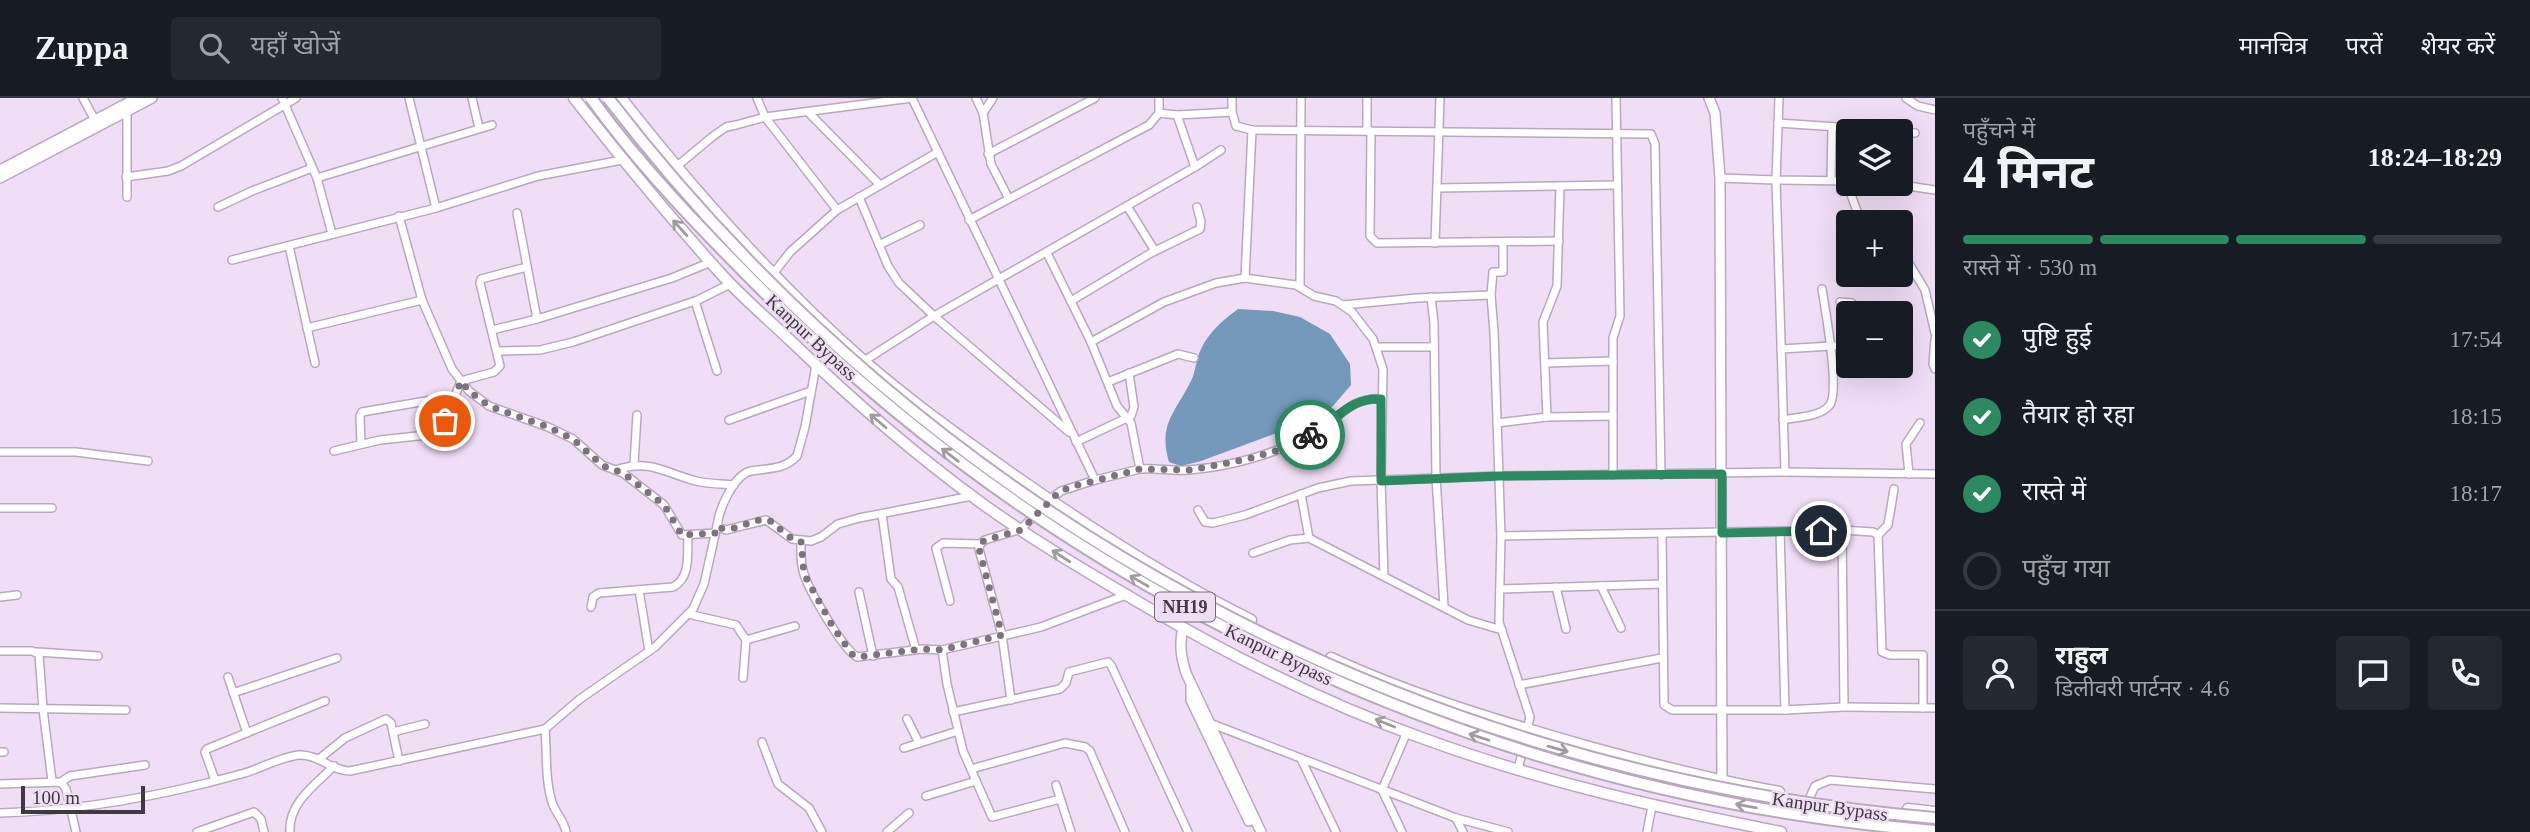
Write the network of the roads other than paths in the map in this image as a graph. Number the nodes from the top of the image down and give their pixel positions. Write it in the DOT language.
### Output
graph roads {
  1 [pos="83,98"];
  2 [pos="137,98"];
  3 [pos="152,98"];
  4 [pos="296,98"];
  5 [pos="409,98"];
  6 [pos="472,98"];
  7 [pos="574,98"];
  8 [pos="591,98"];
  9 [pos="608,98"];
  10 [pos="621,98"];
  11 [pos="757,98"];
  12 [pos="912,98"];
  13 [pos="976,98"];
  14 [pos="993,98"];
  15 [pos="1096,98"];
  16 [pos="1159,98"];
  17 [pos="1232,98"];
  18 [pos="1301,98"];
  19 [pos="1367,98"];
  20 [pos="1440,98"];
  21 [pos="1616,98"];
  22 [pos="1709,98"];
  23 [pos="1717,98"];
  24 [pos="1779,98"];
  25 [pos="1906,98"];
  26 [pos="284,101"];
  27 [pos="1714,108"];
  28 [pos="1935,110"];
  29 [pos="127,111"];
  30 [pos="808,112"];
  31 [pos="1232,112"];
  32 [pos="982,113"];
  33 [pos="1159,113"];
  34 [pos="1177,115"];
  35 [pos="765,117"];
  36 [pos="96,123"];
  37 [pos="1778,123"];
  38 [pos="492,125"];
  39 [pos="1832,127"];
  40 [pos="1836,127"];
  41 [pos="479,128"];
  42 [pos="1252,130"];
  43 [pos="1300,130"];
  44 [pos="1369,131"];
  45 [pos="1440,132"];
  46 [pos="1617,132"];
  47 [pos="422,145"];
  48 [pos="1221,150"];
  49 [pos="938,152"];
  50 [pos="988,154"];
  51 [pos="622,160"];
  52 [pos="676,167"];
  53 [pos="1195,167"];
  54 [pos="312,168"];
  55 [pos="0,170"];
  56 [pos="126,177"];
  57 [pos="0,178"];
  58 [pos="317,178"];
  59 [pos="1720,178"];
  60 [pos="1776,180"];
  61 [pos="1831,180"];
  62 [pos="1836,180"];
  63 [pos="880,185"];
  64 [pos="1617,185"];
  65 [pos="1560,186"];
  66 [pos="1913,187"];
  67 [pos="1438,188"];
  68 [pos="1935,190"];
  69 [pos="127,197"];
  70 [pos="859,197"];
  71 [pos="1009,200"];
  72 [pos="1127,206"];
  73 [pos="218,207"];
  74 [pos="1197,207"];
  75 [pos="436,208"];
  76 [pos="837,210"];
  77 [pos="517,213"];
  78 [pos="399,216"];
  79 [pos="970,220"];
  80 [pos="920,225"];
  81 [pos="332,234"];
  82 [pos="1559,241"];
  83 [pos="1503,242"];
  84 [pos="1435,243"];
  85 [pos="879,245"];
  86 [pos="289,246"];
  87 [pos="1156,251"];
  88 [pos="1047,253"];
  89 [pos="232,260"];
  90 [pos="711,262"];
  91 [pos="527,267"];
  92 [pos="1913,271"];
  93 [pos="773,274"];
  94 [pos="1245,278"];
  95 [pos="997,280"];
  96 [pos="730,284"];
  97 [pos="1300,287"];
  98 [pos="1822,289"];
  99 [pos="1491,295"];
  100 [pos="1432,297"];
  101 [pos="422,299"];
  102 [pos="695,301"];
  103 [pos="1071,301"];
  104 [pos="1343,305"];
  105 [pos="934,316"];
  106 [pos="537,319"];
  107 [pos="307,328"];
  108 [pos="492,330"];
  109 [pos="1935,332"];
  110 [pos="1935,339"];
  111 [pos="1091,342"];
  112 [pos="1830,346"];
  113 [pos="1836,346"];
  114 [pos="1377,347"];
  115 [pos="1434,347"];
  116 [pos="1781,349"];
  117 [pos="496,351"];
  118 [pos="1194,358"];
  119 [pos="864,361"];
  120 [pos="1612,361"];
  121 [pos="315,363"];
  122 [pos="1545,363"];
  123 [pos="816,365"];
  124 [pos="1935,369"];
  125 [pos="717,371"];
  126 [pos="1129,373"];
  127 [pos="461,381"];
  128 [pos="1108,382"];
  129 [pos="811,391"];
  130 [pos="455,396"];
  131 [pos="1381,399"];
  132 [pos="637,415"];
  133 [pos="1547,416"];
  134 [pos="1612,416"];
  135 [pos="1129,419"];
  136 [pos="729,420"];
  137 [pos="1783,420"];
  138 [pos="1497,423"];
  139 [pos="1920,423"];
  140 [pos="1075,439"];
  141 [pos="361,444"];
  142 [pos="334,451"];
  143 [pos="0,452"];
  144 [pos="148,461"];
  145 [pos="634,464"];
  146 [pos="1140,469"];
  147 [pos="614,470"];
  148 [pos="1785,472"];
  149 [pos="1722,474"];
  150 [pos="1909,474"];
  151 [pos="1935,474"];
  152 [pos="1613,475"];
  153 [pos="1661,475"];
  154 [pos="1499,476"];
  155 [pos="1436,477"];
  156 [pos="1095,480"];
  157 [pos="1381,481"];
  158 [pos="734,485"];
  159 [pos="1894,489"];
  160 [pos="1301,494"];
  161 [pos="972,496"];
  162 [pos="1049,500"];
  163 [pos="0,508"];
  164 [pos="51,508"];
  165 [pos="1198,510"];
  166 [pos="882,514"];
  167 [pos="716,529"];
  168 [pos="1021,530"];
  169 [pos="1842,530"];
  170 [pos="1780,531"];
  171 [pos="1722,533"];
  172 [pos="1662,534"];
  173 [pos="1501,536"];
  174 [pos="1878,536"];
  175 [pos="688,537"];
  176 [pos="1309,538"];
  177 [pos="801,541"];
  178 [pos="979,544"];
  179 [pos="1253,553"];
  180 [pos="1384,576"];
  181 [pos="1662,584"];
  182 [pos="1601,586"];
  183 [pos="1556,587"];
  184 [pos="1500,589"];
  185 [pos="639,590"];
  186 [pos="859,592"];
  187 [pos="17,595"];
  188 [pos="1126,595"];
  189 [pos="0,597"];
  190 [pos="950,601"];
  191 [pos="1444,606"];
  192 [pos="591,607"];
  193 [pos="688,614"];
  194 [pos="795,626"];
  195 [pos="1183,628"];
  196 [pos="1621,628"];
  197 [pos="1566,629"];
  198 [pos="1502,630"];
  199 [pos="1002,635"];
  200 [pos="746,640"];
  201 [pos="916,650"];
  202 [pos="942,650"];
  203 [pos="0,651"];
  204 [pos="649,651"];
  205 [pos="37,652"];
  206 [pos="98,656"];
  207 [pos="873,656"];
  208 [pos="337,658"];
  209 [pos="1662,658"];
  210 [pos="228,677"];
  211 [pos="743,678"];
  212 [pos="1519,685"];
  213 [pos="233,693"];
  214 [pos="1011,700"];
  215 [pos="325,701"];
  216 [pos="1844,707"];
  217 [pos="0,708"];
  218 [pos="1723,708"];
  219 [pos="1923,708"];
  220 [pos="1935,708"];
  221 [pos="43,709"];
  222 [pos="126,710"];
  223 [pos="1785,710"];
  224 [pos="953,712"];
  225 [pos="907,719"];
  226 [pos="1205,722"];
  227 [pos="425,724"];
  228 [pos="545,729"];
  229 [pos="1528,730"];
  230 [pos="958,731"];
  231 [pos="393,732"];
  232 [pos="1407,732"];
  233 [pos="247,733"];
  234 [pos="762,741"];
  235 [pos="919,743"];
  236 [pos="904,748"];
  237 [pos="319,759"];
  238 [pos="399,761"];
  239 [pos="1301,761"];
  240 [pos="145,765"];
  241 [pos="334,766"];
  242 [pos="971,769"];
  243 [pos="1518,770"];
  244 [pos="215,780"];
  245 [pos="976,780"];
  246 [pos="57,782"];
  247 [pos="1722,782"];
  248 [pos="0,784"];
  249 [pos="1056,785"];
  250 [pos="1935,789"];
  251 [pos="1382,790"];
  252 [pos="926,796"];
  253 [pos="1810,797"];
  254 [pos="1060,799"];
  255 [pos="1652,806"];
  256 [pos="71,809"];
  257 [pos="1935,812"];
  258 [pos="0,813"];
  259 [pos="909,813"];
  260 [pos="1456,818"];
  261 [pos="1935,818"];
  262 [pos="1935,831"];
  263 [pos="76,832"];
  264 [pos="197,832"];
  265 [pos="264,832"];
  266 [pos="290,832"];
  267 [pos="566,832"];
  268 [pos="822,832"];
  269 [pos="887,832"];
  270 [pos="1071,832"];
  271 [pos="1125,832"];
  272 [pos="1188,832"];
  273 [pos="1255,832"];
  274 [pos="1261,832"];
  275 [pos="1336,832"];
  276 [pos="1402,832"];
  277 [pos="1462,832"];
  278 [pos="1508,832"];
  279 [pos="1647,832"];
  280 [pos="1781,832"];
  1 -- 36 [label="street"];
  2 -- 36 [label="street"];
  3 -- 29 [label="street"];
  4 -- 26 [label="street"];
  5 -- 47 [label="street"];
  6 -- 41 [label="street"];
  7 -- 51 [label="main road"];
  262 -- 8 [label="highway, Kanpur Bypass / NH19, one-way, bridge"];
  9 -- 261 [label="highway, Kanpur Bypass / NH19, one-way, bridge"];
  10 -- 52 [label="main road"];
  11 -- 35 [label="street"];
  12 -- 30 [label="street"];
  12 -- 49 [label="street"];
  13 -- 32 [label="street"];
  14 -- 32 [label="street"];
  15 -- 50 [label="street"];
  16 -- 33 [label="street"];
  17 -- 31 [label="street"];
  18 -- 43 [label="street"];
  19 -- 44 [label="street"];
  20 -- 45 [label="street"];
  21 -- 46 [label="street"];
  22 -- 27 [label="street"];
  23 -- 27 [label="street"];
  24 -- 37 [label="street"];
  25 -- 28 [label="street"];
  26 -- 54 [label="street"];
  26 -- 56 [label="street"];
  27 -- 59 [label="street"];
  29 -- 36 [label="street"];
  29 -- 56 [label="street"];
  30 -- 35 [label="street"];
  30 -- 63 [label="street"];
  31 -- 34 [label="street"];
  31 -- 42 [label="street"];
  32 -- 50 [label="street"];
  33 -- 34 [label="street"];
  33 -- 71 [label="street"];
  34 -- 53 [label="street"];
  35 -- 52 [label="street"];
  35 -- 76 [label="street"];
  36 -- 55 [label="street"];
  36 -- 57 [label="street"];
  37 -- 39 [label="street"];
  37 -- 60 [label="street"];
  38 -- 41 [label="street"];
  39 -- 40 [label="street"];
  39 -- 61 [label="street"];
  41 -- 47 [label="street"];
  42 -- 43 [label="street"];
  42 -- 94 [label="street"];
  43 -- 44 [label="street"];
  43 -- 97 [label="street"];
  44 -- 45 [label="street"];
  44 -- 84 [label="street"];
  45 -- 46 [label="street"];
  45 -- 67 [label="street"];
  46 -- 64 [label="street"];
  46 -- 153 [label="street"];
  47 -- 58 [label="street"];
  47 -- 75 [label="street"];
  48 -- 53 [label="street"];
  49 -- 63 [label="street"];
  49 -- 79 [label="street"];
  50 -- 71 [label="street"];
  51 -- 75 [label="street"];
  90 -- 51 [label="main road, one-way"];
  52 -- 93 [label="main road"];
  53 -- 72 [label="street"];
  54 -- 58 [label="street"];
  54 -- 73 [label="street"];
  56 -- 69 [label="street"];
  58 -- 81 [label="street"];
  59 -- 60 [label="street"];
  59 -- 149 [label="street"];
  60 -- 61 [label="street"];
  60 -- 116 [label="street"];
  61 -- 62 [label="street"];
  63 -- 70 [label="street"];
  64 -- 65 [label="street"];
  64 -- 120 [label="street"];
  65 -- 67 [label="street"];
  65 -- 82 [label="street"];
  66 -- 68 [label="street"];
  67 -- 84 [label="street"];
  70 -- 76 [label="street"];
  70 -- 85 [label="street"];
  71 -- 79 [label="street"];
  72 -- 87 [label="street"];
  72 -- 88 [label="street"];
  74 -- 87 [label="street"];
  75 -- 78 [label="street"];
  76 -- 93 [label="street"];
  77 -- 91 [label="street"];
  78 -- 81 [label="street"];
  78 -- 101 [label="street"];
  79 -- 95 [label="street"];
  80 -- 85 [label="street"];
  81 -- 86 [label="street"];
  82 -- 83 [label="street"];
  82 -- 122 [label="street"];
  83 -- 84 [label="street"];
  83 -- 99 [label="street"];
  85 -- 105 [label="street"];
  86 -- 89 [label="street"];
  86 -- 107 [label="street"];
  87 -- 103 [label="street"];
  88 -- 95 [label="street"];
  88 -- 103 [label="street"];
  90 -- 96 [label="main road"];
  90 -- 106 [label="street"];
  91 -- 106 [label="street"];
  91 -- 108 [label="street"];
  92 -- 109 [label="street"];
  93 -- 119 [label="main road"];
  94 -- 97 [label="street"];
  94 -- 111 [label="street"];
  95 -- 105 [label="street"];
  95 -- 140 [label="street"];
  96 -- 102 [label="street"];
  96 -- 123 [label="main road"];
  97 -- 104 [label="street"];
  98 -- 112 [label="street"];
  99 -- 100 [label="street"];
  99 -- 138 [label="street"];
  100 -- 104 [label="street"];
  100 -- 115 [label="street"];
  101 -- 107 [label="street"];
  101 -- 127 [label="street"];
  102 -- 117 [label="street"];
  102 -- 125 [label="street"];
  103 -- 111 [label="street"];
  104 -- 114 [label="street"];
  105 -- 119 [label="street"];
  105 -- 140 [label="street"];
  106 -- 108 [label="street"];
  107 -- 121 [label="street"];
  108 -- 117 [label="street"];
  110 -- 124 [label="street"];
  111 -- 128 [label="street"];
  112 -- 113 [label="street"];
  112 -- 116 [label="street"];
  112 -- 137 [label="street"];
  114 -- 115 [label="street"];
  114 -- 131 [label="street"];
  115 -- 155 [label="street"];
  116 -- 137 [label="street"];
  117 -- 127 [label="street"];
  118 -- 126 [label="street"];
  119 -- 162 [label="main road"];
  120 -- 122 [label="street"];
  120 -- 134 [label="street"];
  122 -- 133 [label="street"];
  123 -- 129 [label="street"];
  161 -- 123 [label="main road, one-way"];
  126 -- 128 [label="street"];
  126 -- 135 [label="street"];
  127 -- 130 [label="street"];
  127 -- 147 [label="street"];
  128 -- 135 [label="street"];
  129 -- 136 [label="street"];
  129 -- 158 [label="street"];
  130 -- 141 [label="street"];
  130 -- 141 [label="street"];
  131 -- 146 [label="street"];
  131 -- 157 [label="street"];
  132 -- 145 [label="street"];
  133 -- 134 [label="street"];
  133 -- 138 [label="street"];
  134 -- 152 [label="street"];
  135 -- 140 [label="street"];
  135 -- 146 [label="street"];
  137 -- 148 [label="street"];
  138 -- 154 [label="street"];
  139 -- 150 [label="street"];
  140 -- 156 [label="street"];
  141 -- 142 [label="street"];
  143 -- 144 [label="street"];
  145 -- 147 [label="street"];
  145 -- 158 [label="street"];
  146 -- 156 [label="street"];
  147 -- 175 [label="street"];
  148 -- 149 [label="street"];
  148 -- 150 [label="street"];
  149 -- 153 [label="street"];
  149 -- 171 [label="street"];
  150 -- 151 [label="street"];
  152 -- 153 [label="street"];
  152 -- 154 [label="street"];
  154 -- 155 [label="street"];
  154 -- 173 [label="street"];
  155 -- 157 [label="street"];
  155 -- 191 [label="street"];
  156 -- 162 [label="street"];
  157 -- 160 [label="street"];
  157 -- 180 [label="street"];
  158 -- 167 [label="street"];
  159 -- 174 [label="street"];
  160 -- 165 [label="street"];
  160 -- 176 [label="street"];
  161 -- 166 [label="street"];
  161 -- 168 [label="main road"];
  162 -- 168 [label="street"];
  162 -- 229 [label="main road"];
  163 -- 164 [label="street"];
  166 -- 177 [label="street"];
  166 -- 201 [label="street"];
  167 -- 175 [label="street"];
  167 -- 177 [label="street"];
  167 -- 193 [label="street"];
  168 -- 178 [label="street"];
  188 -- 168 [label="main road, one-way"];
  169 -- 170 [label="street"];
  169 -- 174 [label="street"];
  169 -- 216 [label="street"];
  170 -- 171 [label="street"];
  170 -- 223 [label="street"];
  171 -- 172 [label="street"];
  171 -- 218 [label="street"];
  172 -- 173 [label="street"];
  172 -- 181 [label="street"];
  173 -- 184 [label="street"];
  174 -- 219 [label="street"];
  175 -- 185 [label="street"];
  176 -- 179 [label="street"];
  176 -- 180 [label="street"];
  177 -- 207 [label="street"];
  178 -- 190 [label="street"];
  178 -- 199 [label="street"];
  180 -- 191 [label="street"];
  181 -- 182 [label="street"];
  181 -- 209 [label="street"];
  182 -- 183 [label="street"];
  182 -- 196 [label="street"];
  183 -- 184 [label="street"];
  183 -- 197 [label="street"];
  184 -- 198 [label="street"];
  185 -- 192 [label="street"];
  185 -- 204 [label="street"];
  186 -- 207 [label="street"];
  187 -- 189 [label="street"];
  188 -- 195 [label="main road"];
  188 -- 199 [label="street"];
  191 -- 198 [label="street"];
  193 -- 200 [label="street"];
  193 -- 204 [label="street"];
  194 -- 200 [label="street"];
  195 -- 226 [label="street"];
  232 -- 195 [label="main road, one-way"];
  198 -- 212 [label="street"];
  199 -- 202 [label="street"];
  199 -- 214 [label="street"];
  200 -- 211 [label="street"];
  201 -- 202 [label="street"];
  201 -- 207 [label="street"];
  202 -- 224 [label="street"];
  203 -- 205 [label="street"];
  204 -- 228 [label="street"];
  205 -- 206 [label="street"];
  205 -- 221 [label="street"];
  208 -- 213 [label="street"];
  209 -- 212 [label="street"];
  209 -- 218 [label="street"];
  210 -- 213 [label="street"];
  212 -- 229 [label="street"];
  213 -- 233 [label="street"];
  214 -- 224 [label="street"];
  214 -- 272 [label="street"];
  215 -- 233 [label="street"];
  216 -- 219 [label="street"];
  216 -- 223 [label="street"];
  217 -- 221 [label="street"];
  218 -- 223 [label="street"];
  218 -- 247 [label="street"];
  219 -- 220 [label="street"];
  221 -- 222 [label="street"];
  221 -- 246 [label="street"];
  224 -- 230 [label="street"];
  225 -- 235 [label="street"];
  226 -- 239 [label="street"];
  226 -- 273 [label="street"];
  226 -- 274 [label="street"];
  227 -- 231 [label="street"];
  228 -- 238 [label="street"];
  228 -- 267 [label="street"];
  229 -- 243 [label="street"];
  229 -- 247 [label="main road"];
  230 -- 235 [label="street"];
  230 -- 242 [label="street"];
  231 -- 237 [label="street"];
  231 -- 238 [label="street"];
  232 -- 243 [label="main road"];
  232 -- 251 [label="street"];
  233 -- 244 [label="street"];
  234 -- 268 [label="street"];
  235 -- 236 [label="street"];
  237 -- 241 [label="street"];
  237 -- 244 [label="street"];
  238 -- 241 [label="street"];
  239 -- 251 [label="street"];
  239 -- 275 [label="street"];
  240 -- 246 [label="street"];
  241 -- 266 [label="street"];
  242 -- 245 [label="street"];
  242 -- 271 [label="street"];
  243 -- 255 [label="main road"];
  244 -- 256 [label="street"];
  245 -- 252 [label="street"];
  245 -- 254 [label="street"];
  246 -- 248 [label="street"];
  246 -- 256 [label="street"];
  247 -- 253 [label="main road"];
  249 -- 254 [label="street"];
  250 -- 253 [label="street"];
  251 -- 260 [label="street"];
  251 -- 276 [label="street"];
  253 -- 257 [label="main road"];
  254 -- 270 [label="street"];
  255 -- 279 [label="street"];
  255 -- 280 [label="main road"];
  256 -- 258 [label="street"];
  256 -- 263 [label="street"];
  259 -- 269 [label="street"];
  260 -- 277 [label="street"];
  260 -- 278 [label="street"];
  264 -- 265 [label="street"];
}
